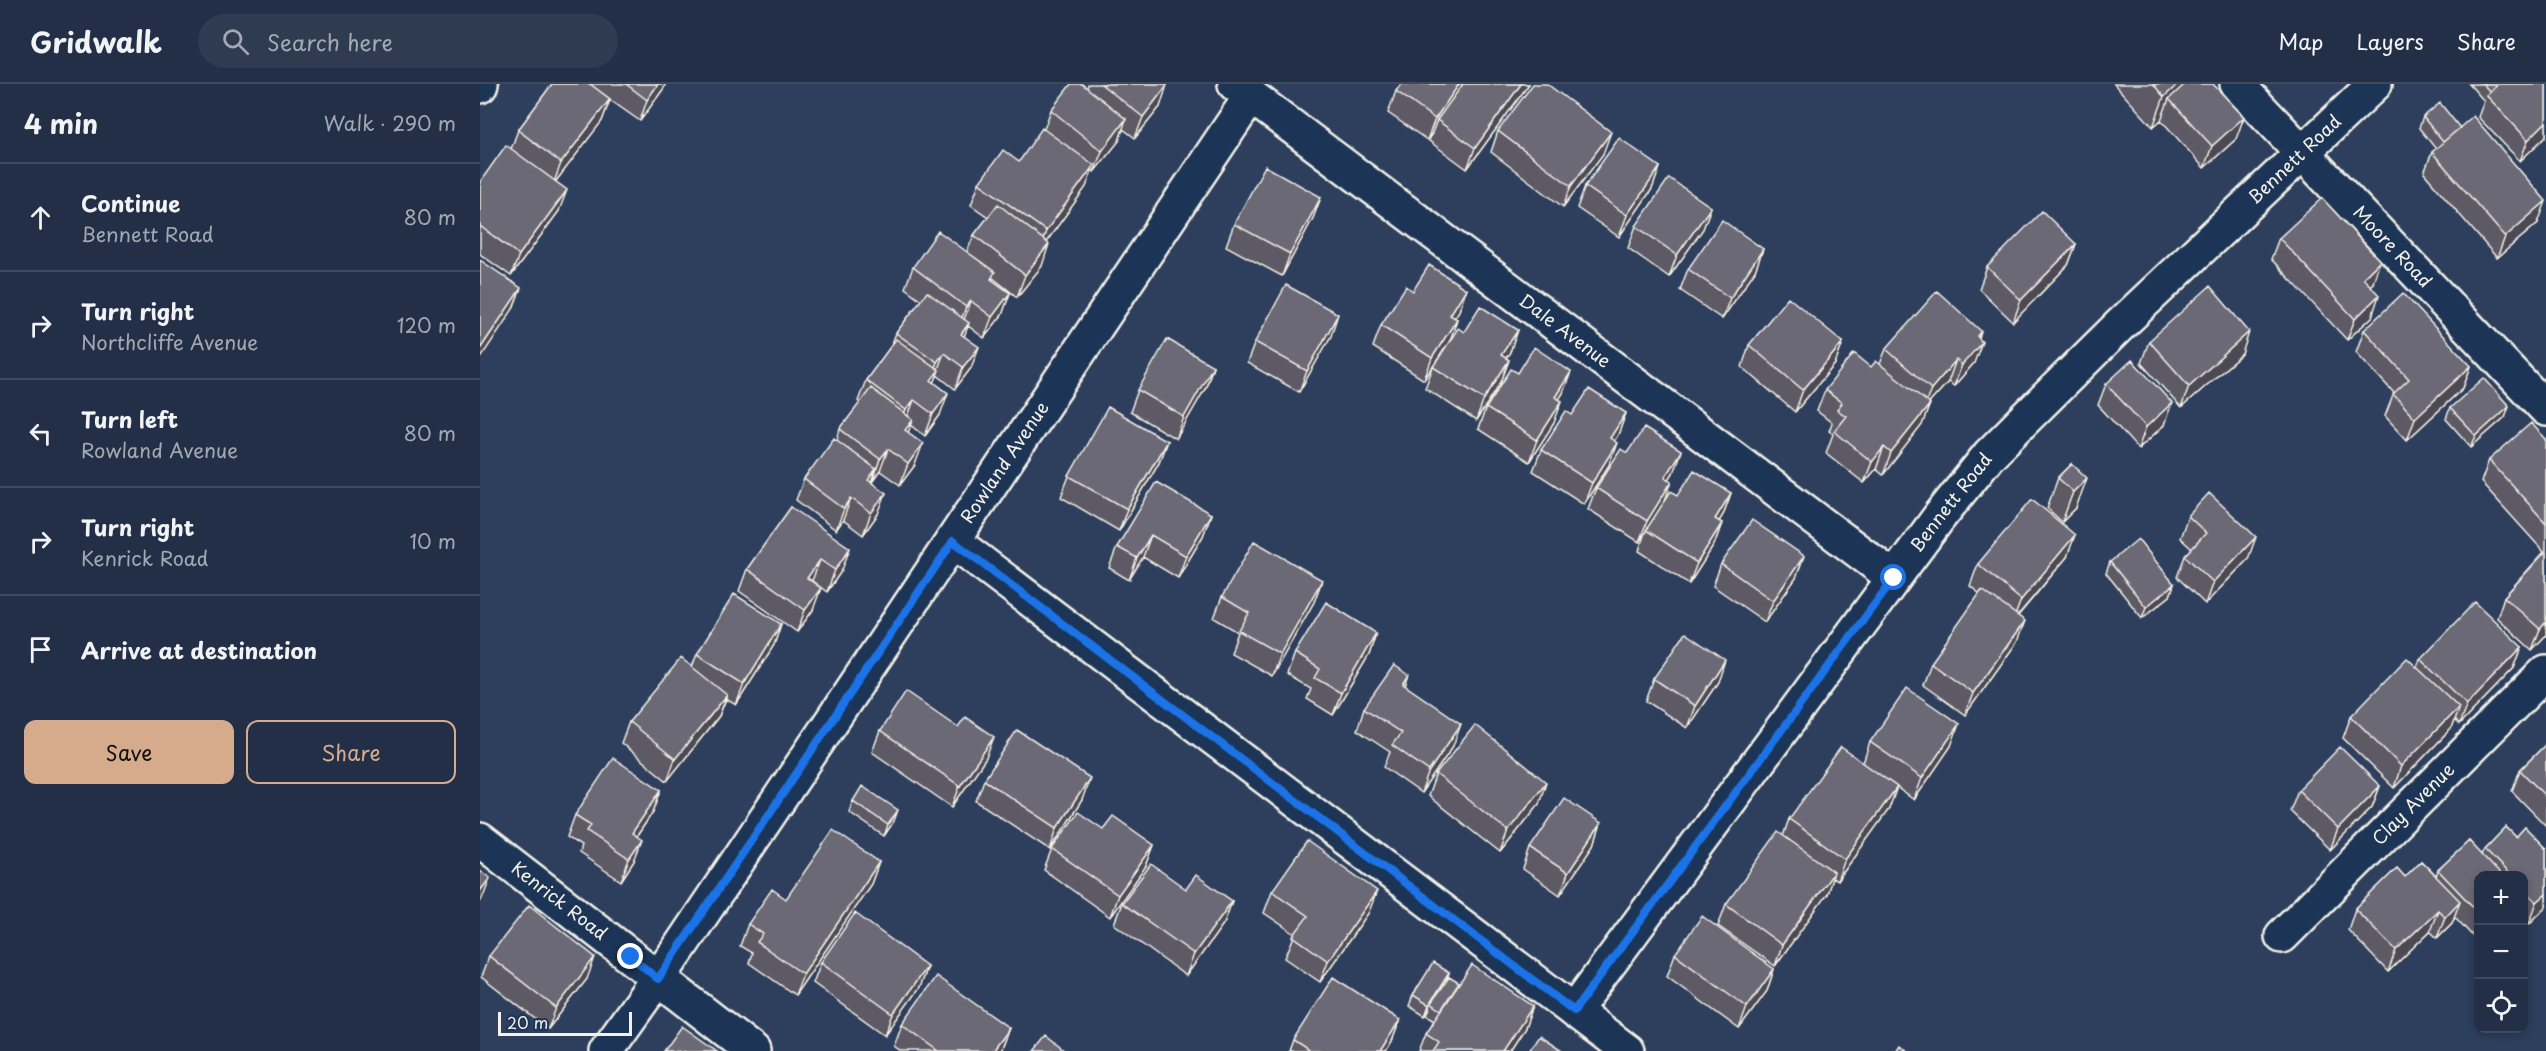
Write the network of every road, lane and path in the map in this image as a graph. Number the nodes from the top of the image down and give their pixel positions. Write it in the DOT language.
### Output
graph roads {
  1 [pos="2237,84"];
  2 [pos="2375,84"];
  3 [pos="1243,90"];
  4 [pos="2302,152"];
  5 [pos="2546,409"];
  6 [pos="953,541"];
  7 [pos="1894,578"];
  8 [pos="2546,672"];
  9 [pos="480,840"];
  10 [pos="2282,936"];
  11 [pos="658,979"];
  12 [pos="1574,1011"];
  13 [pos="606,1051"];
  14 [pos="753,1051"];
  15 [pos="1627,1051"];
  1 -- 4 [label="street, Moore Road"];
  2 -- 4 [label="street, Bennett Road"];
  3 -- 6 [label="street, Rowland Avenue"];
  3 -- 7 [label="street, Dale Avenue"];
  4 -- 5 [label="street, Moore Road"];
  4 -- 7 [label="street, Bennett Road"];
  6 -- 11 [label="street, Rowland Avenue"];
  6 -- 12 [label="street"];
  7 -- 12 [label="street, Bennett Road"];
  8 -- 10 [label="street, Clay Avenue"];
  9 -- 11 [label="street, Kenrick Road"];
  11 -- 13 [label="street, Rowland Avenue"];
  11 -- 14 [label="street, Kenrick Road"];
  12 -- 15 [label="street"];
}
